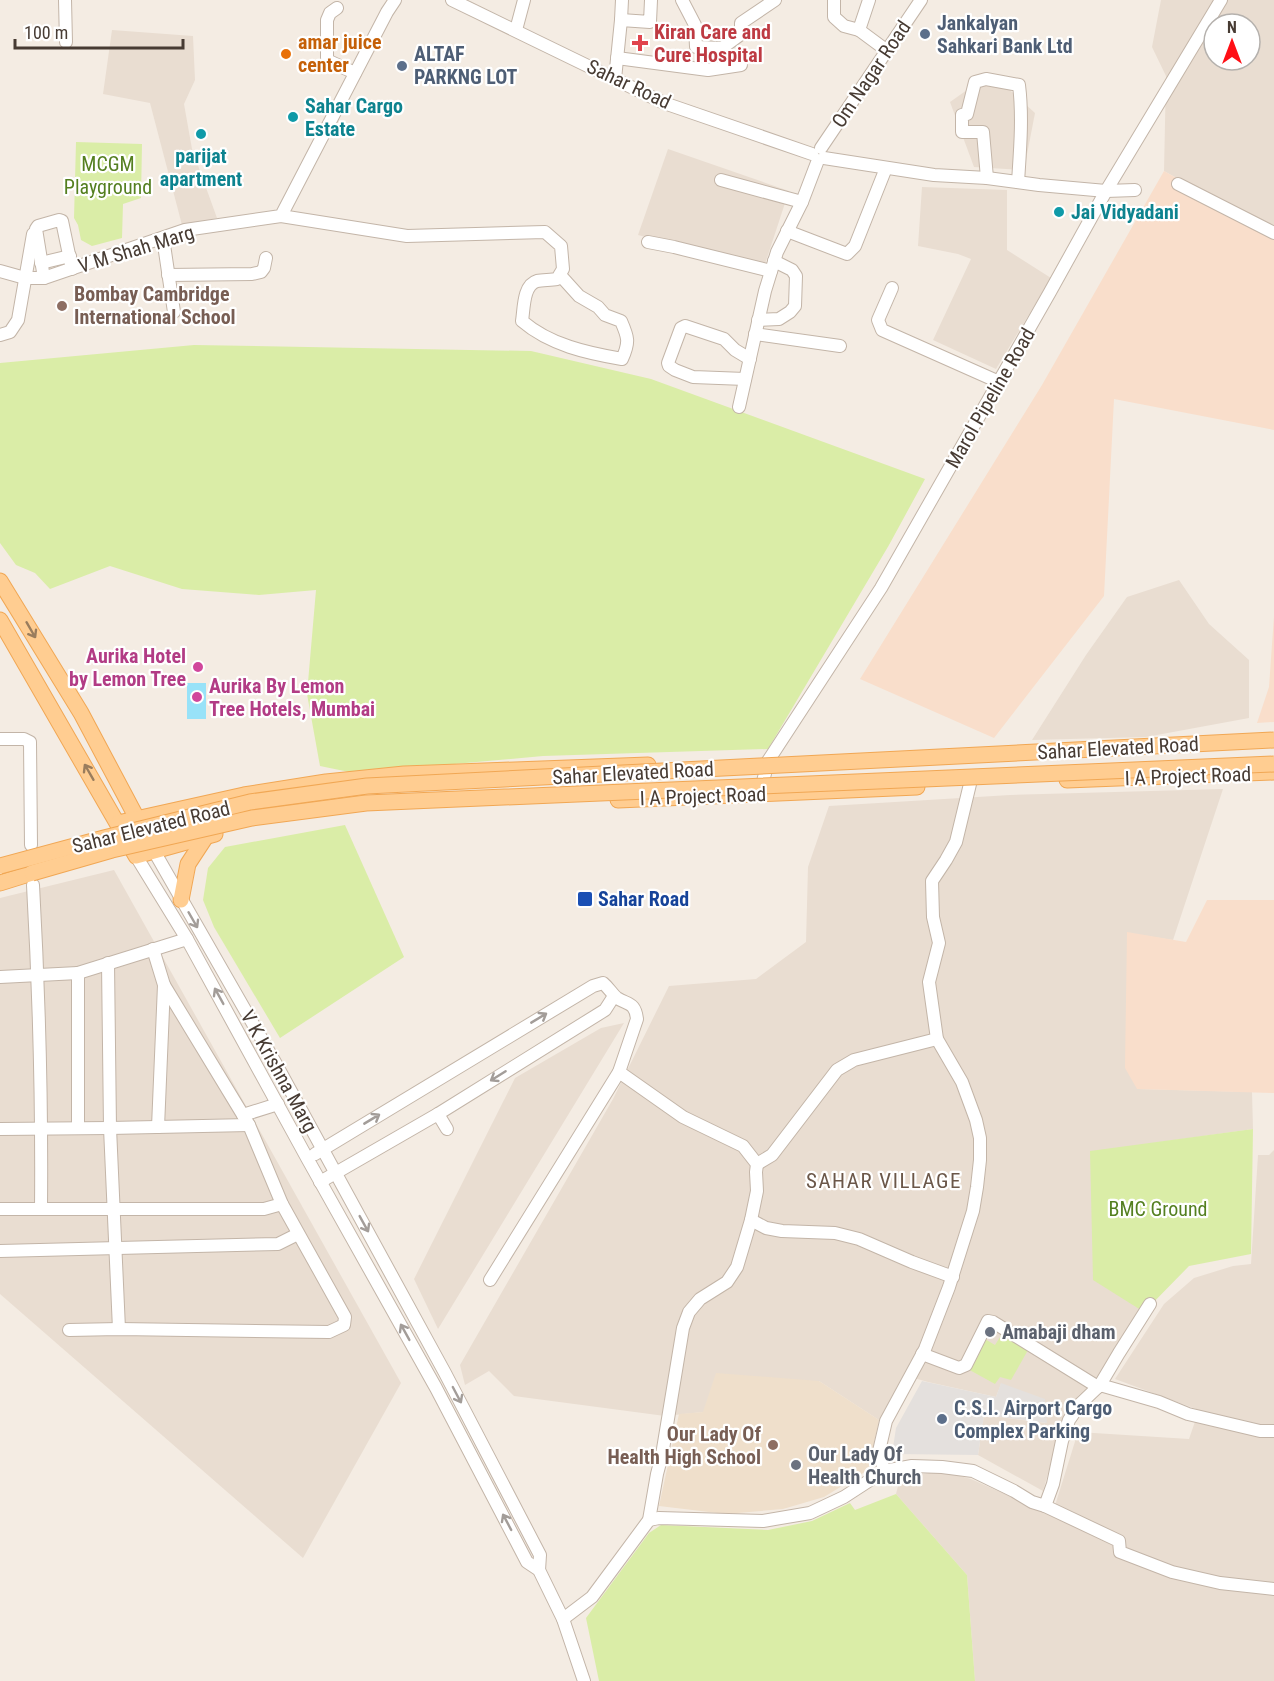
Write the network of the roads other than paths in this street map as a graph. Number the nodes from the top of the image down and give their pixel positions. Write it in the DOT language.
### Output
graph roads {
  1 [pos="65,0"];
  2 [pos="452,0"];
  3 [pos="524,0"];
  4 [pos="622,0"];
  5 [pos="651,0"];
  6 [pos="682,0"];
  7 [pos="775,0"];
  8 [pos="834,0"];
  9 [pos="869,0"];
  10 [pos="921,0"];
  11 [pos="1221,0"];
  12 [pos="390,2"];
  13 [pos="337,8"];
  14 [pos="621,20"];
  15 [pos="516,30"];
  16 [pos="859,30"];
  17 [pos="66,42"];
  18 [pos="886,50"];
  19 [pos="617,58"];
  20 [pos="741,65"];
  21 [pos="355,73"];
  22 [pos="615,79"];
  23 [pos="819,155"];
  24 [pos="886,168"];
  25 [pos="987,178"];
  26 [pos="721,180"];
  27 [pos="1018,183"];
  28 [pos="1178,184"];
  29 [pos="1135,190"];
  30 [pos="1106,191"];
  31 [pos="802,202"];
  32 [pos="281,216"];
  33 [pos="35,227"];
  34 [pos="787,231"];
  35 [pos="1274,233"];
  36 [pos="163,238"];
  37 [pos="648,242"];
  38 [pos="266,258"];
  39 [pos="71,262"];
  40 [pos="41,263"];
  41 [pos="772,266"];
  42 [pos="0,271"];
  43 [pos="168,275"];
  44 [pos="560,275"];
  45 [pos="25,278"];
  46 [pos="44,278"];
  47 [pos="892,288"];
  48 [pos="174,312"];
  49 [pos="758,320"];
  50 [pos="755,334"];
  51 [pos="0,335"];
  52 [pos="840,346"];
  53 [pos="750,359"];
  54 [pos="745,378"];
  55 [pos="999,382"];
  56 [pos="739,407"];
  57 [pos="0,581"];
  58 [pos="0,620"];
  59 [pos="1274,733"];
  60 [pos="0,739"];
  61 [pos="1274,740"];
  62 [pos="768,761"];
  63 [pos="1271,767"];
  64 [pos="970,784"];
  65 [pos="124,795"];
  66 [pos="760,795"];
  67 [pos="172,810"];
  68 [pos="137,817"];
  69 [pos="118,822"];
  70 [pos="207,835"];
  71 [pos="31,845"];
  72 [pos="154,851"];
  73 [pos="136,856"];
  74 [pos="0,866"];
  75 [pos="0,883"];
  76 [pos="33,885"];
  77 [pos="181,900"];
  78 [pos="187,939"];
  79 [pos="153,949"];
  80 [pos="108,963"];
  81 [pos="78,973"];
  82 [pos="38,976"];
  83 [pos="0,977"];
  84 [pos="164,986"];
  85 [pos="614,996"];
  86 [pos="937,1039"];
  87 [pos="619,1072"];
  88 [pos="278,1104"];
  89 [pos="438,1114"];
  90 [pos="246,1120"];
  91 [pos="158,1127"];
  92 [pos="42,1128"];
  93 [pos="78,1128"];
  94 [pos="110,1128"];
  95 [pos="0,1129"];
  96 [pos="447,1129"];
  97 [pos="322,1149"];
  98 [pos="307,1158"];
  99 [pos="758,1164"];
  100 [pos="336,1173"];
  101 [pos="320,1182"];
  102 [pos="282,1204"];
  103 [pos="0,1209"];
  104 [pos="40,1209"];
  105 [pos="113,1210"];
  106 [pos="752,1220"];
  107 [pos="298,1234"];
  108 [pos="115,1249"];
  109 [pos="0,1251"];
  110 [pos="953,1277"];
  111 [pos="490,1280"];
  112 [pos="1150,1304"];
  113 [pos="118,1329"];
  114 [pos="69,1330"];
  115 [pos="922,1354"];
  116 [pos="445,1373"];
  117 [pos="432,1381"];
  118 [pos="1099,1386"];
  119 [pos="1274,1431"];
  120 [pos="884,1471"];
  121 [pos="1045,1506"];
  122 [pos="649,1520"];
  123 [pos="538,1570"];
  124 [pos="1274,1589"];
  125 [pos="563,1619"];
  126 [pos="584,1681"];
  1 -- 17 [label="street"];
  2 -- 15 [label="street, Sahar Road"];
  3 -- 15 [label="street"];
  4 -- 14 [label="street"];
  5 -- 14 [label="street"];
  6 -- 7 [label="street"];
  8 -- 16 [label="street"];
  9 -- 16 [label="street"];
  10 -- 18 [label="street, Om Nagar Road"];
  11 -- 30 [label="street, Marol Pipeline Road"];
  12 -- 21 [label="street"];
  13 -- 21 [label="street"];
  14 -- 19 [label="street"];
  15 -- 22 [label="street, Sahar Road"];
  16 -- 18 [label="street"];
  18 -- 23 [label="street, Om Nagar Road"];
  19 -- 20 [label="street"];
  19 -- 22 [label="street"];
  21 -- 32 [label="street"];
  22 -- 23 [label="street, Sahar Road"];
  23 -- 24 [label="street, Sahar Road"];
  23 -- 31 [label="street, Om Nagar Road"];
  24 -- 25 [label="street, Sahar Road"];
  24 -- 34 [label="street"];
  25 -- 27 [label="street, Sahar Road"];
  25 -- 27 [label="street"];
  26 -- 31 [label="street"];
  27 -- 30 [label="street, Sahar Road"];
  28 -- 35 [label="street"];
  29 -- 30 [label="street, Sahar Road"];
  30 -- 55 [label="street, Marol Pipeline Road"];
  31 -- 34 [label="street, Om Nagar Road"];
  32 -- 36 [label="street, V M Shah Marg"];
  32 -- 44 [label="street, V M Shah Marg"];
  33 -- 45 [label="street"];
  34 -- 41 [label="street, Om Nagar Road"];
  36 -- 39 [label="street, V M Shah Marg"];
  36 -- 43 [label="street"];
  37 -- 41 [label="street"];
  38 -- 43 [label="street"];
  39 -- 40 [label="street"];
  39 -- 40 [label="street"];
  39 -- 46 [label="street, V M Shah Marg"];
  40 -- 46 [label="street"];
  41 -- 49 [label="street, Om Nagar Road"];
  41 -- 49 [label="street"];
  42 -- 45 [label="street, V M Shah Marg"];
  43 -- 48 [label="street"];
  44 -- 44 [label="street"];
  45 -- 46 [label="street, V M Shah Marg"];
  45 -- 51 [label="street"];
  47 -- 55 [label="street"];
  49 -- 50 [label="street, Om Nagar Road"];
  50 -- 52 [label="street"];
  50 -- 53 [label="street, Om Nagar Road"];
  53 -- 54 [label="street, Om Nagar Road"];
  53 -- 54 [label="street"];
  54 -- 56 [label="street, Om Nagar Road"];
  55 -- 62 [label="street, Marol Pipeline Road"];
  57 -- 65 [label="main road, V K Krishna Marg, one-way"];
  69 -- 58 [label="main road, V K Krishna Marg, one-way"];
  59 -- 62 [label="main road"];
  60 -- 71 [label="street"];
  61 -- 74 [label="main road, Sahar Elevated Road, bridge"];
  62 -- 66 [label="street, Marol Pipeline Road"];
  62 -- 67 [label="main road"];
  63 -- 64 [label="main road, I A Project Road"];
  63 -- 75 [label="main road, Sahar Elevated Road, bridge"];
  64 -- 66 [label="main road, I A Project Road"];
  64 -- 86 [label="street"];
  65 -- 67 [label="main road"];
  65 -- 68 [label="main road, V K Krishna Marg"];
  66 -- 70 [label="main road, I A Project Road"];
  67 -- 68 [label="main road"];
  68 -- 69 [label="main road"];
  68 -- 72 [label="main road, V K Krishna Marg"];
  69 -- 73 [label="main road, V K Krishna Marg"];
  70 -- 72 [label="main road, I A Project Road"];
  70 -- 77 [label="main road"];
  72 -- 73 [label="main road, I A Project Road"];
  72 -- 77 [label="street, V K Krishna Marg"];
  73 -- 78 [label="street, V K Krishna Marg"];
  76 -- 82 [label="street"];
  77 -- 97 [label="street, V K Krishna Marg, one-way"];
  78 -- 79 [label="street"];
  88 -- 78 [label="street, V K Krishna Marg, one-way"];
  79 -- 80 [label="street"];
  79 -- 84 [label="street"];
  80 -- 81 [label="street"];
  80 -- 94 [label="street"];
  81 -- 82 [label="street"];
  81 -- 93 [label="street"];
  82 -- 83 [label="street"];
  82 -- 92 [label="street"];
  84 -- 90 [label="street"];
  84 -- 91 [label="street"];
  85 -- 87 [label="street"];
  85 -- 89 [label="street, one-way"];
  97 -- 85 [label="street, one-way"];
  86 -- 99 [label="street"];
  86 -- 110 [label="street"];
  87 -- 99 [label="street"];
  87 -- 111 [label="street"];
  88 -- 90 [label="street"];
  88 -- 98 [label="street, V K Krishna Marg"];
  89 -- 96 [label="street"];
  89 -- 100 [label="street"];
  90 -- 91 [label="street"];
  90 -- 102 [label="street"];
  91 -- 94 [label="street"];
  92 -- 93 [label="street"];
  92 -- 95 [label="street"];
  92 -- 104 [label="street"];
  93 -- 94 [label="street"];
  94 -- 105 [label="street"];
  97 -- 98 [label="street"];
  97 -- 100 [label="street, V K Krishna Marg"];
  98 -- 101 [label="street, V K Krishna Marg"];
  99 -- 106 [label="street"];
  100 -- 101 [label="street"];
  100 -- 116 [label="street, V K Krishna Marg, one-way"];
  117 -- 101 [label="street, V K Krishna Marg, one-way"];
  102 -- 105 [label="street"];
  102 -- 107 [label="street"];
  103 -- 104 [label="street"];
  104 -- 105 [label="street"];
  105 -- 108 [label="street"];
  106 -- 110 [label="street"];
  106 -- 122 [label="street"];
  107 -- 108 [label="street"];
  107 -- 113 [label="street"];
  108 -- 109 [label="street"];
  108 -- 113 [label="street"];
  110 -- 115 [label="street"];
  112 -- 118 [label="street"];
  113 -- 114 [label="street"];
  115 -- 118 [label="street"];
  115 -- 120 [label="street"];
  116 -- 117 [label="street"];
  116 -- 123 [label="street, V K Krishna Marg, one-way"];
  123 -- 117 [label="street, V K Krishna Marg, one-way"];
  118 -- 119 [label="street"];
  118 -- 121 [label="street"];
  120 -- 121 [label="street"];
  120 -- 122 [label="street"];
  121 -- 124 [label="street"];
  122 -- 125 [label="street"];
  123 -- 125 [label="street, V K Krishna Marg"];
  125 -- 126 [label="street, V K Krishna Marg"];
}
